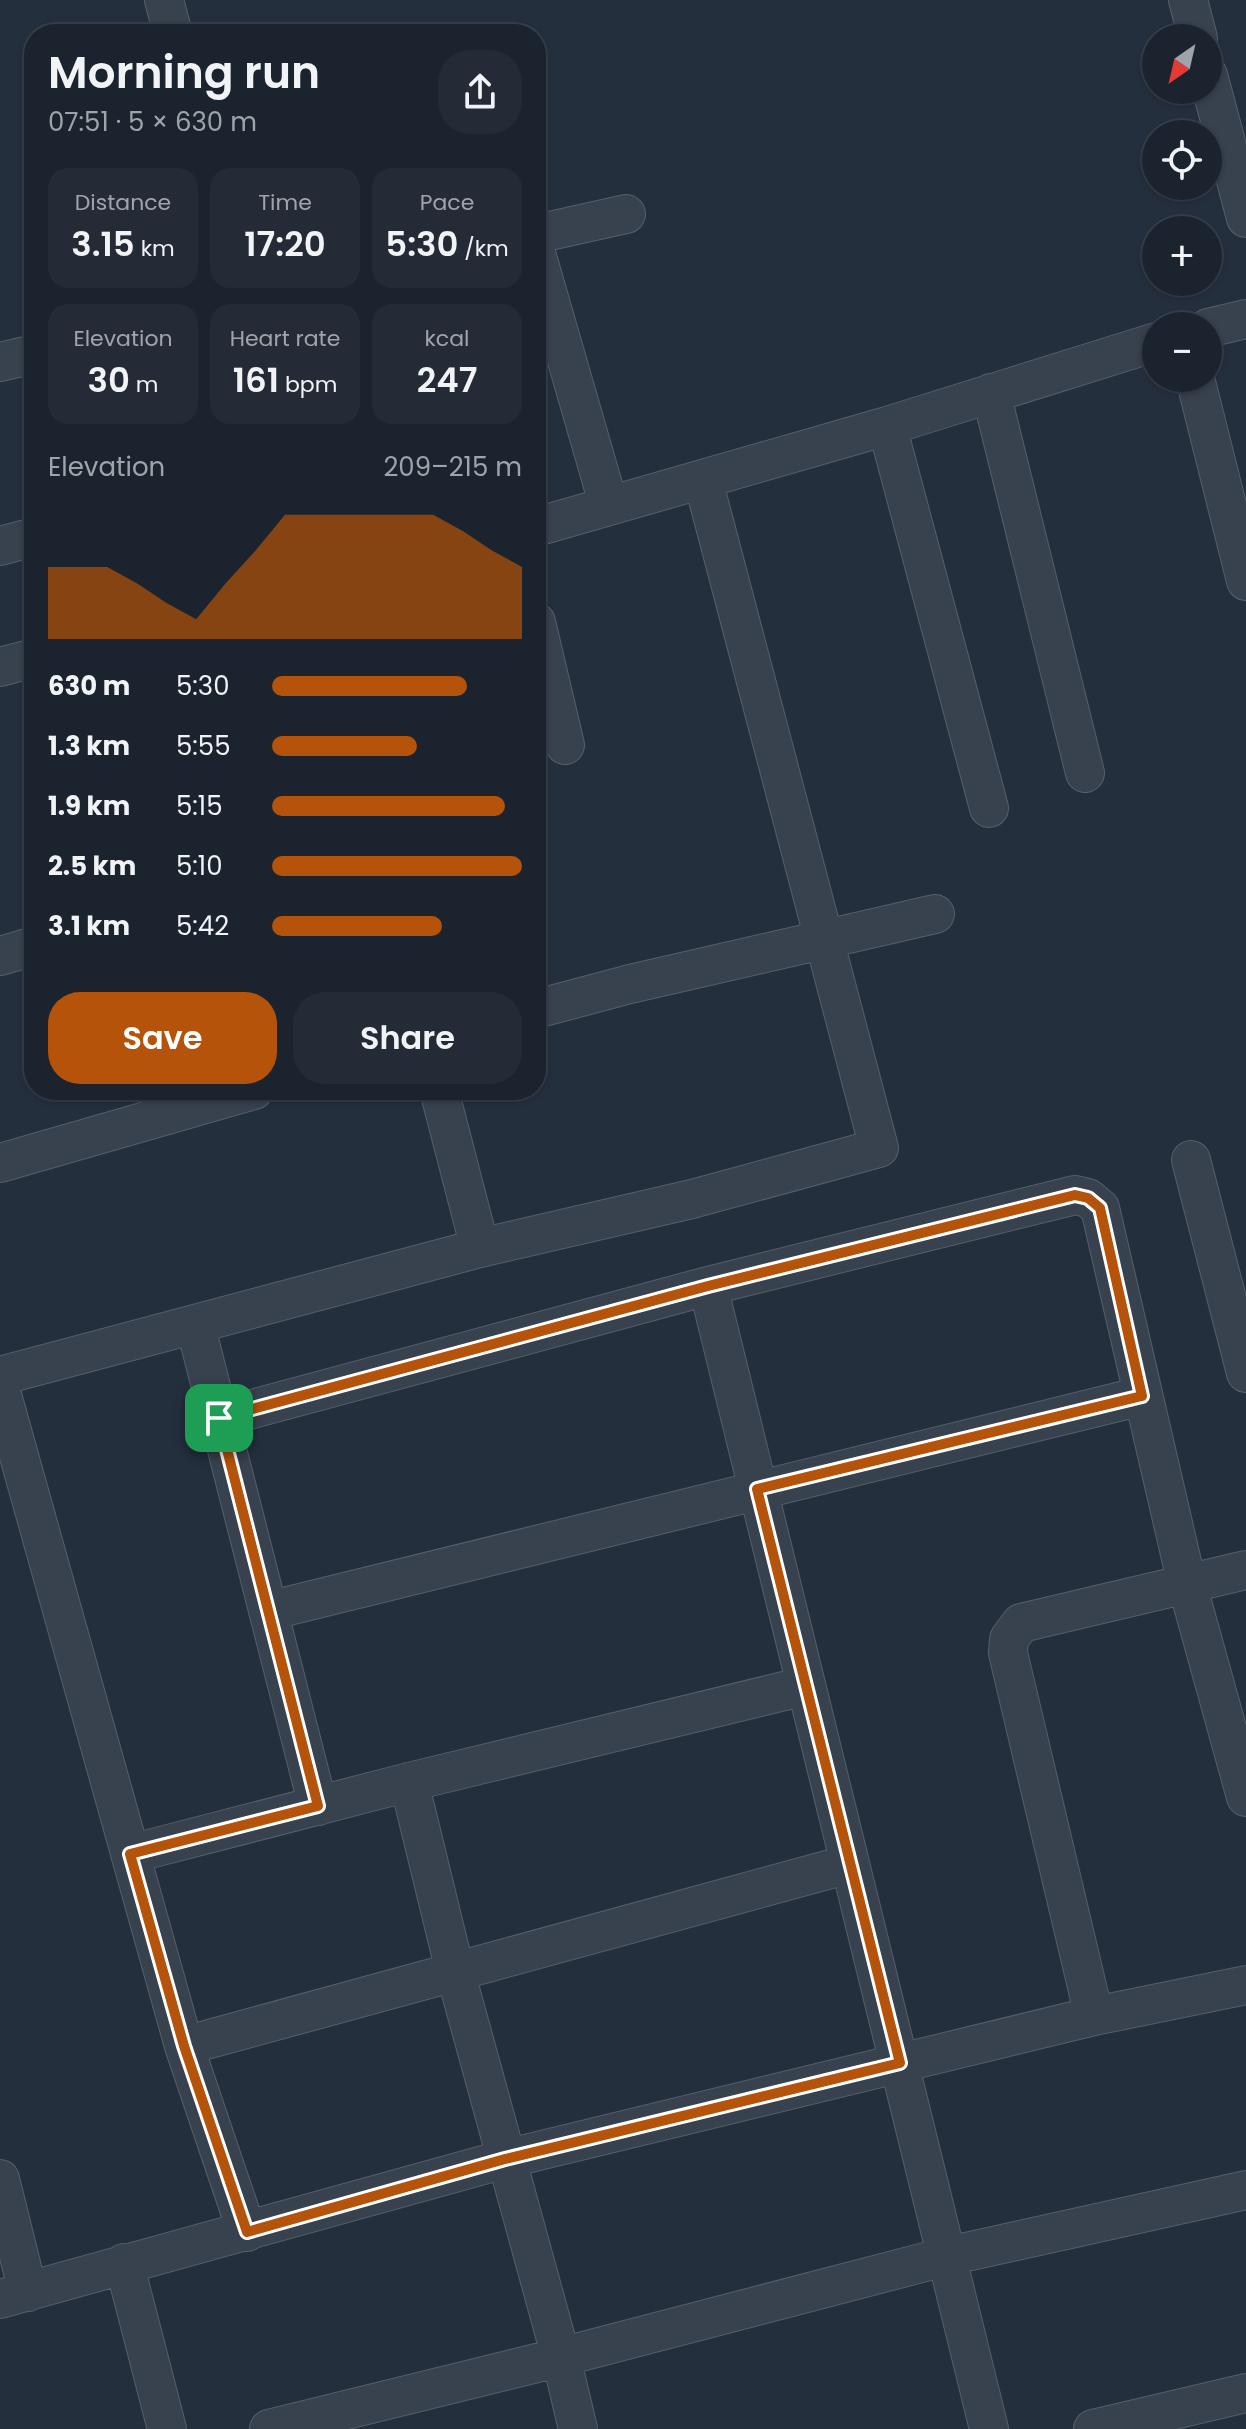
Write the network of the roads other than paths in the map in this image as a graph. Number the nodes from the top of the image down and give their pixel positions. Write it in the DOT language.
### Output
graph roads {
  1 [pos="164,0"];
  2 [pos="1188,0"];
  3 [pos="170,24"];
  4 [pos="1194,24"];
  5 [pos="1216,104"];
  6 [pos="626,214"];
  7 [pos="1246,218"];
  8 [pos="546,232"];
  9 [pos="546,288"];
  10 [pos="1246,319"];
  11 [pos="1222,325"];
  12 [pos="1142,346"];
  13 [pos="24,356"];
  14 [pos="0,362"];
  15 [pos="1199,392"];
  16 [pos="991,393"];
  17 [pos="887,426"];
  18 [pos="703,480"];
  19 [pos="609,506"];
  20 [pos="546,524"];
  21 [pos="24,540"];
  22 [pos="0,546"];
  23 [pos="1246,581"];
  24 [pos="24,661"];
  25 [pos="546,664"];
  26 [pos="0,667"];
  27 [pos="565,745"];
  28 [pos="1085,773"];
  29 [pos="989,808"];
  30 [pos="935,914"];
  31 [pos="825,940"];
  32 [pos="24,949"];
  33 [pos="0,956"];
  34 [pos="546,1006"];
  35 [pos="219,1100"];
  36 [pos="442,1100"];
  37 [pos="1191,1160"];
  38 [pos="0,1163"];
  39 [pos="480,1248"];
  40 [pos="708,1286"];
  41 [pos="195,1324"];
  42 [pos="1246,1373"];
  43 [pos="0,1376"];
  44 [pos="0,1388"];
  45 [pos="1142,1396"];
  46 [pos="219,1418"];
  47 [pos="757,1489"];
  48 [pos="1246,1570"];
  49 [pos="1187,1584"];
  50 [pos="268,1611"];
  51 [pos="805,1686"];
  52 [pos="409,1782"];
  53 [pos="1246,1797"];
  54 [pos="318,1806"];
  55 [pos="130,1854"];
  56 [pos="849,1864"];
  57 [pos="455,1971"];
  58 [pos="1246,1985"];
  59 [pos="1094,2016"];
  60 [pos="184,2046"];
  61 [pos="900,2063"];
  62 [pos="505,2159"];
  63 [pos="0,2179"];
  64 [pos="1246,2190"];
  65 [pos="247,2232"];
  66 [pos="948,2256"];
  67 [pos="124,2263"];
  68 [pos="14,2295"];
  69 [pos="561,2357"];
  70 [pos="1246,2393"];
  71 [pos="167,2429"];
  72 [pos="269,2429"];
  73 [pos="578,2429"];
  74 [pos="989,2429"];
  75 [pos="1093,2429"];
  1 -- 3 [label="street"];
  2 -- 4 [label="street"];
  5 -- 7 [label="street"];
  6 -- 8 [label="street"];
  9 -- 19 [label="street"];
  10 -- 11 [label="street"];
  12 -- 16 [label="street"];
  13 -- 14 [label="street"];
  15 -- 23 [label="street"];
  16 -- 17 [label="street"];
  16 -- 28 [label="street"];
  17 -- 18 [label="street"];
  17 -- 29 [label="street"];
  18 -- 19 [label="street"];
  18 -- 31 [label="street"];
  19 -- 20 [label="street"];
  21 -- 22 [label="street"];
  24 -- 26 [label="street"];
  25 -- 27 [label="street"];
  30 -- 31 [label="street"];
  31 -- 34 [label="street"];
  31 -- 39 [label="street"];
  32 -- 33 [label="street"];
  35 -- 38 [label="street"];
  36 -- 39 [label="street"];
  37 -- 42 [label="street"];
  39 -- 41 [label="street"];
  40 -- 45 [label="street"];
  40 -- 46 [label="street"];
  40 -- 47 [label="street"];
  41 -- 43 [label="street"];
  41 -- 46 [label="street"];
  44 -- 55 [label="street"];
  45 -- 47 [label="street"];
  45 -- 49 [label="street"];
  46 -- 50 [label="street"];
  47 -- 50 [label="street"];
  47 -- 51 [label="street"];
  48 -- 49 [label="street"];
  49 -- 53 [label="street"];
  49 -- 59 [label="street"];
  50 -- 54 [label="street"];
  51 -- 52 [label="street"];
  51 -- 56 [label="street"];
  52 -- 54 [label="street"];
  52 -- 57 [label="street"];
  54 -- 55 [label="street"];
  55 -- 60 [label="street"];
  56 -- 57 [label="street"];
  56 -- 61 [label="street"];
  57 -- 60 [label="street"];
  57 -- 62 [label="street"];
  58 -- 59 [label="street"];
  59 -- 61 [label="street"];
  60 -- 65 [label="street"];
  61 -- 62 [label="street"];
  61 -- 66 [label="street"];
  62 -- 65 [label="street"];
  62 -- 69 [label="street"];
  63 -- 68 [label="street"];
  64 -- 66 [label="street"];
  65 -- 67 [label="street"];
  66 -- 69 [label="street"];
  66 -- 74 [label="street"];
  67 -- 68 [label="street"];
  67 -- 71 [label="street"];
  69 -- 72 [label="street"];
  69 -- 73 [label="street"];
  70 -- 75 [label="street"];
}
